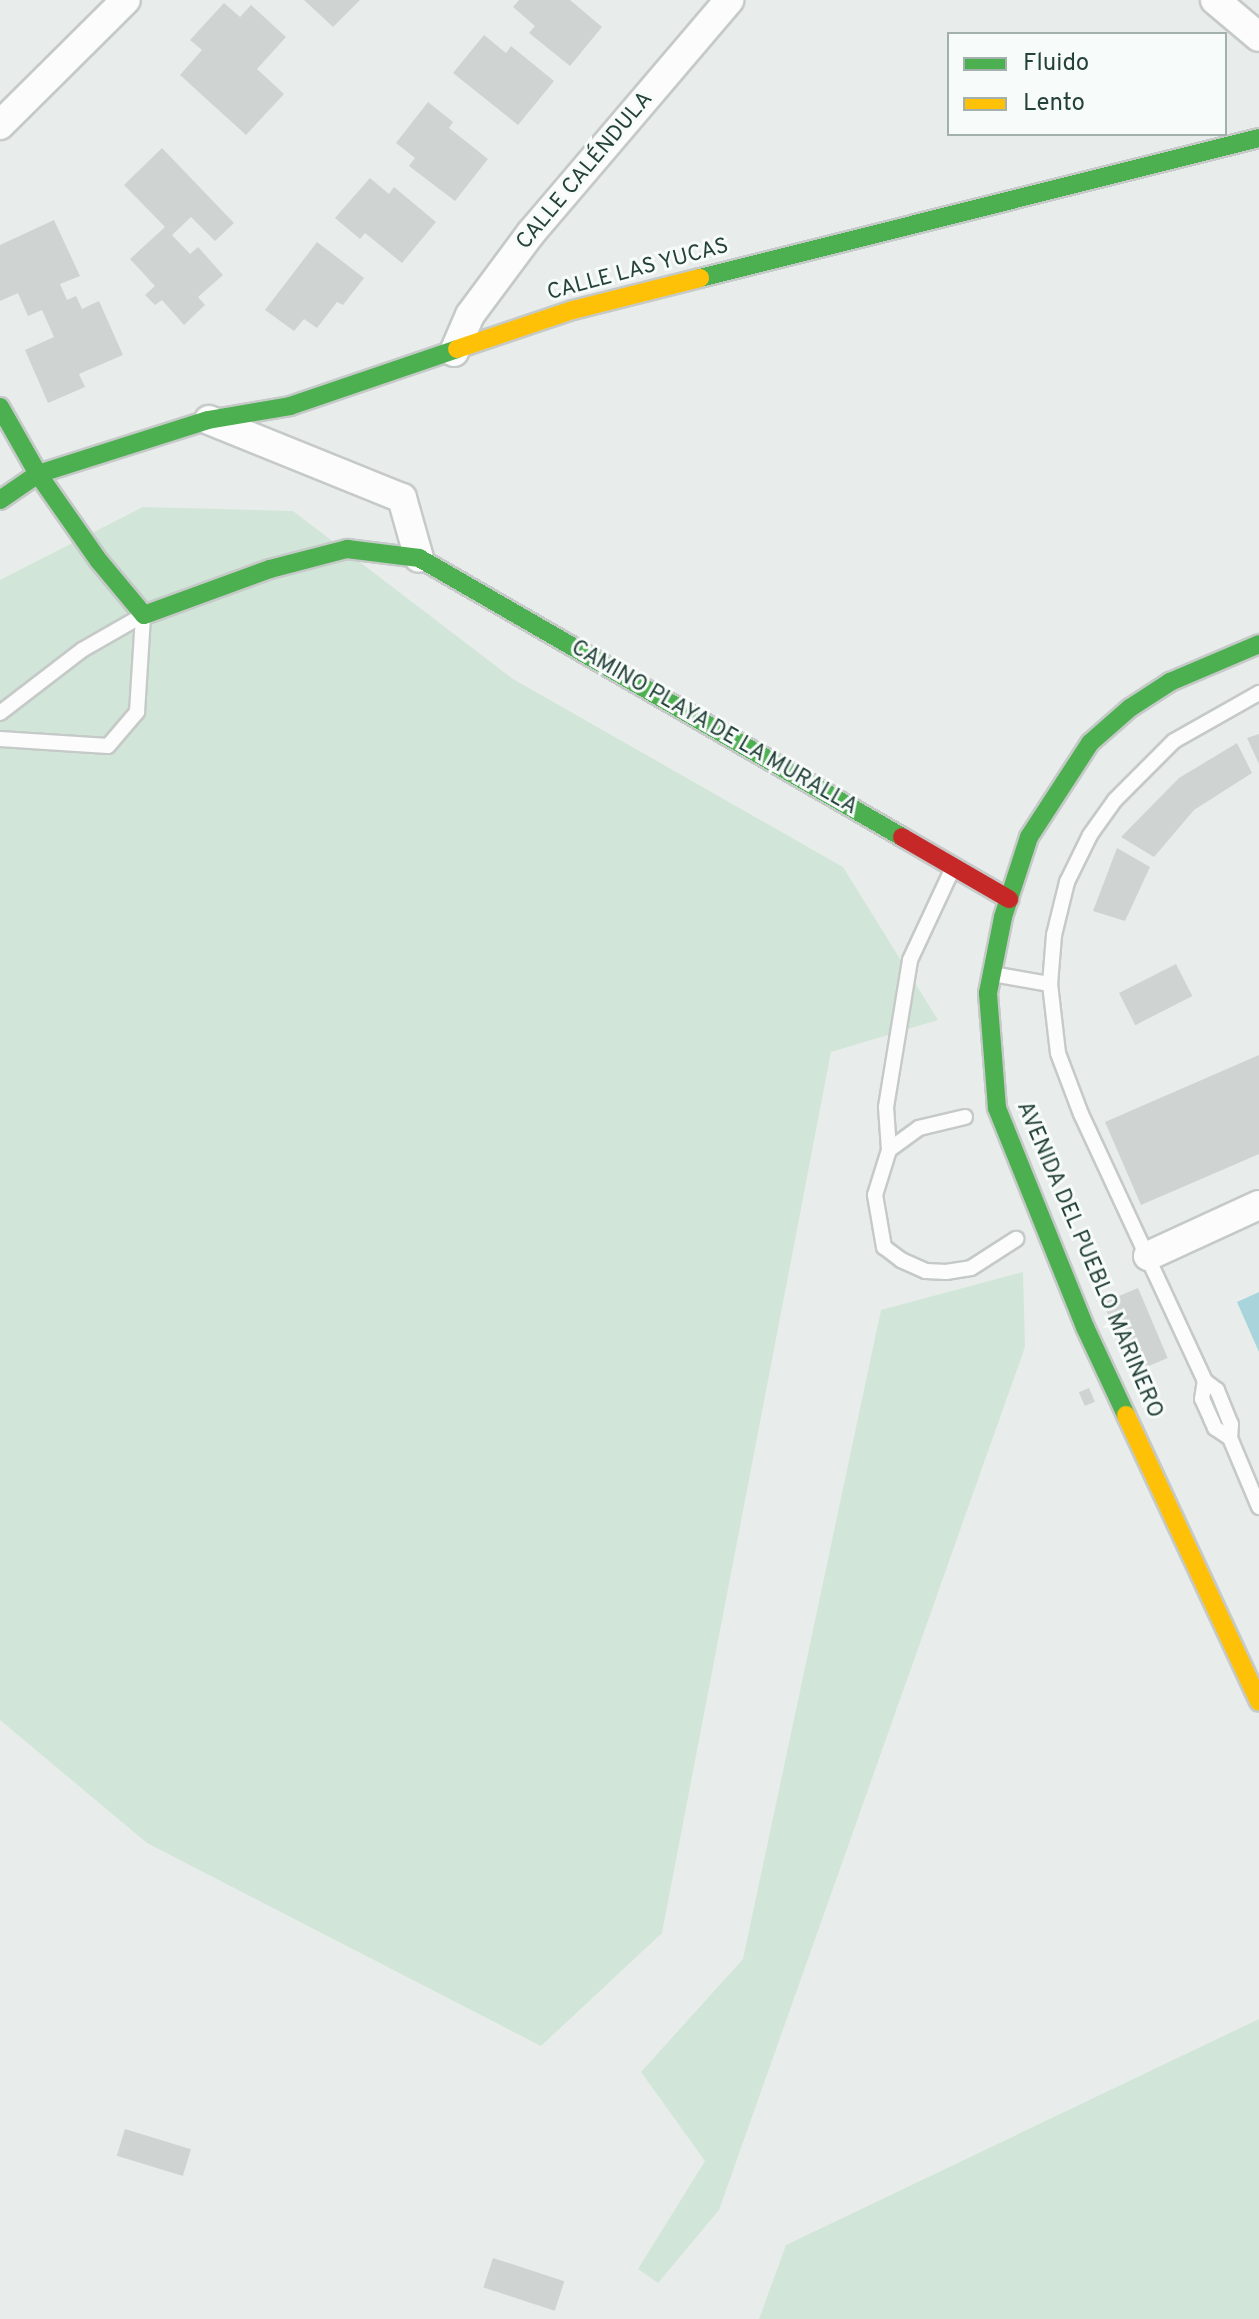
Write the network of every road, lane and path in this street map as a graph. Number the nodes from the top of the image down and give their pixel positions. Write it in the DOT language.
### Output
graph roads {
  1 [pos="126,0"];
  2 [pos="729,0"];
  3 [pos="1215,0"];
  4 [pos="1259,37"];
  5 [pos="0,125"];
  6 [pos="1259,138"];
  7 [pos="454,352"];
  8 [pos="0,407"];
  9 [pos="208,420"];
  10 [pos="38,474"];
  11 [pos="0,500"];
  12 [pos="419,558"];
  13 [pos="144,615"];
  14 [pos="1259,644"];
  15 [pos="1259,693"];
  16 [pos="1259,701"];
  17 [pos="1227,708"];
  18 [pos="0,713"];
  19 [pos="0,739"];
  20 [pos="953,866"];
  21 [pos="1009,899"];
  22 [pos="992,973"];
  23 [pos="1050,984"];
  24 [pos="965,1117"];
  25 [pos="889,1150"];
  26 [pos="1259,1205"];
  27 [pos="1016,1239"];
  28 [pos="1148,1256"];
  29 [pos="1259,1507"];
  30 [pos="1259,1702"];
  1 -- 5 [label="street"];
  2 -- 7 [label="street, CALLE CALÉNDULA"];
  3 -- 4 [label="street"];
  6 -- 7 [label="street, CALLE LAS YUCAS"];
  7 -- 9 [label="street, CALLE LAS YUCAS"];
  8 -- 10 [label="street"];
  9 -- 10 [label="street, CALLE LAS YUCAS"];
  9 -- 12 [label="street"];
  10 -- 11 [label="street, CALLE LAS YUCAS"];
  10 -- 13 [label="street"];
  12 -- 13 [label="street, CAMINO PLAYA DE LA MURALLA"];
  12 -- 20 [label="street, CAMINO PLAYA DE LA MURALLA"];
  13 -- 18 [label="lane, CAMINO PLAYA DE LA MURALLA"];
  13 -- 19 [label="lane"];
  14 -- 21 [label="street, AVENIDA DEL PUEBLO MARINERO"];
  15 -- 17 [label="lane"];
  16 -- 17 [label="lane"];
  17 -- 23 [label="lane"];
  20 -- 21 [label="street, CAMINO PLAYA DE LA MURALLA"];
  20 -- 25 [label="lane"];
  21 -- 22 [label="street, AVENIDA DEL PUEBLO MARINERO"];
  22 -- 23 [label="lane"];
  22 -- 30 [label="street, AVENIDA DEL PUEBLO MARINERO"];
  23 -- 28 [label="lane"];
  24 -- 25 [label="lane"];
  25 -- 27 [label="lane"];
  26 -- 28 [label="street"];
  28 -- 29 [label="lane"];
}
